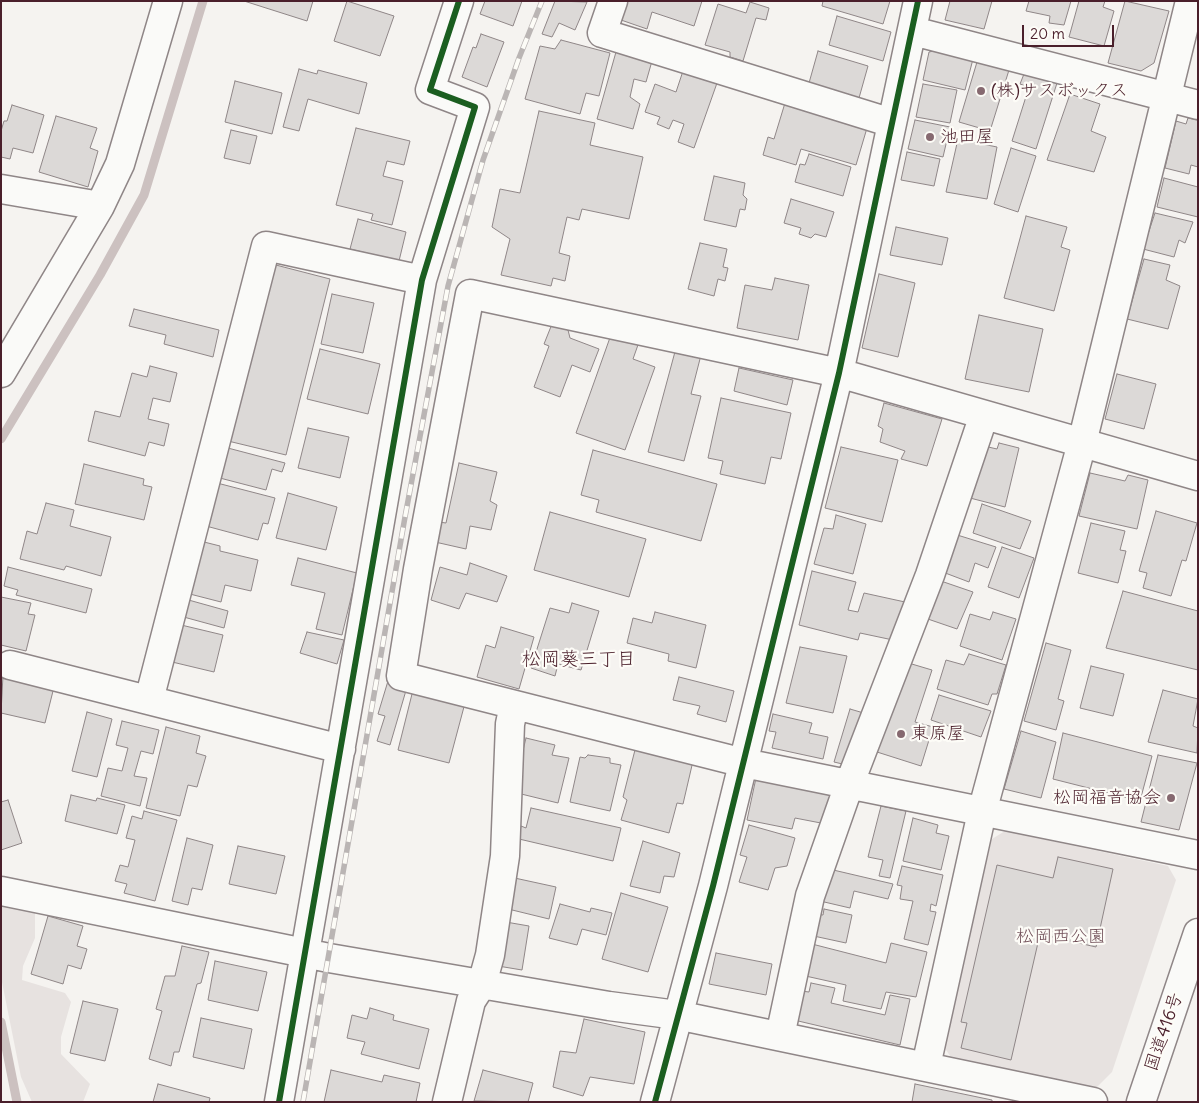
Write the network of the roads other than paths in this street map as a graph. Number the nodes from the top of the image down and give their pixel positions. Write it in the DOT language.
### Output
graph roads {
  1 [pos="168,1"];
  2 [pos="459,1"];
  3 [pos="613,1"];
  4 [pos="918,1"];
  5 [pos="1190,1"];
  6 [pos="912,31"];
  7 [pos="1168,96"];
  8 [pos="1198,105"];
  9 [pos="892,123"];
  10 [pos="1,189"];
  11 [pos="100,206"];
  12 [pos="422,280"];
  13 [pos="1,373"];
  14 [pos="839,374"];
  15 [pos="984,415"];
  16 [pos="1082,443"];
  17 [pos="1198,476"];
  18 [pos="10,664"];
  19 [pos="149,700"];
  20 [pos="514,705"];
  21 [pos="341,749"];
  22 [pos="744,763"];
  23 [pos="849,785"];
  24 [pos="982,812"];
  25 [pos="1198,855"];
  26 [pos="1,891"];
  27 [pos="1198,933"];
  28 [pos="305,953"];
  29 [pos="482,984"];
  30 [pos="677,1015"];
  31 [pos="780,1036"];
  32 [pos="926,1066"];
  33 [pos="279,1102"];
  34 [pos="447,1102"];
  35 [pos="655,1102"];
  36 [pos="1093,1102"];
  37 [pos="1141,1102"];
  1 -- 11 [label="main road"];
  2 -- 12 [label="main road"];
  3 -- 9 [label="main road"];
  4 -- 6 [label="main road"];
  5 -- 7 [label="main road"];
  6 -- 7 [label="main road"];
  6 -- 9 [label="main road"];
  7 -- 8 [label="main road"];
  7 -- 16 [label="main road"];
  9 -- 14 [label="main road"];
  10 -- 11 [label="main road"];
  11 -- 13 [label="main road"];
  12 -- 19 [label="main road"];
  12 -- 21 [label="main road"];
  14 -- 15 [label="main road"];
  14 -- 20 [label="main road"];
  14 -- 22 [label="main road"];
  15 -- 16 [label="main road"];
  15 -- 23 [label="main road"];
  16 -- 17 [label="main road"];
  16 -- 24 [label="main road"];
  18 -- 19 [label="main road"];
  19 -- 21 [label="main road"];
  20 -- 22 [label="main road"];
  20 -- 29 [label="main road"];
  21 -- 28 [label="main road"];
  22 -- 23 [label="main road"];
  22 -- 30 [label="main road"];
  23 -- 24 [label="main road"];
  23 -- 31 [label="main road"];
  24 -- 25 [label="main road"];
  24 -- 32 [label="main road"];
  26 -- 28 [label="main road"];
  27 -- 37 [label="main road, 国道416号"];
  28 -- 29 [label="main road"];
  28 -- 33 [label="main road"];
  29 -- 30 [label="main road"];
  29 -- 34 [label="main road"];
  30 -- 31 [label="main road"];
  30 -- 35 [label="main road"];
  31 -- 32 [label="main road"];
  32 -- 36 [label="main road"];
}
